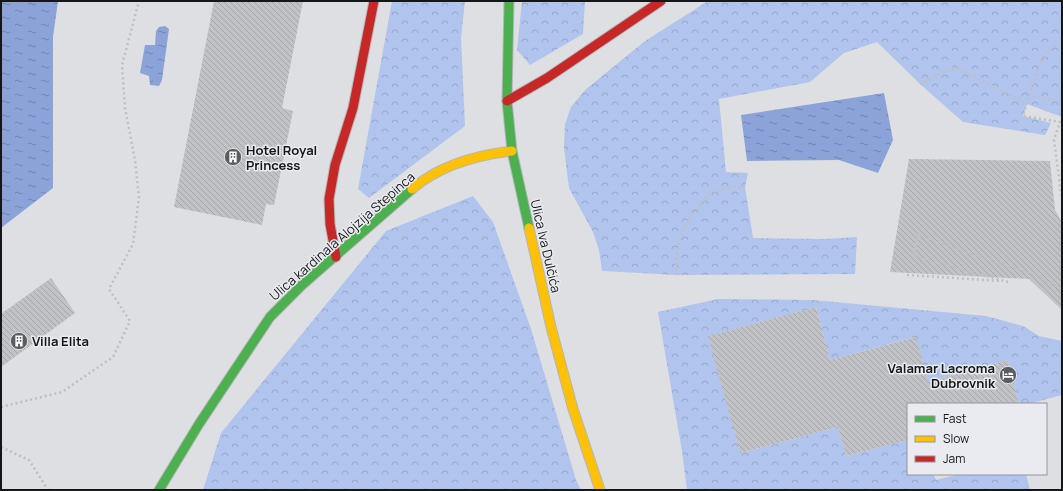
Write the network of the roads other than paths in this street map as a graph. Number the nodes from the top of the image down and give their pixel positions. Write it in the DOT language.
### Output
graph roads {
  1 [pos="374,1"];
  2 [pos="509,1"];
  3 [pos="661,1"];
  4 [pos="507,100"];
  5 [pos="512,151"];
  6 [pos="336,257"];
  7 [pos="159,490"];
  8 [pos="600,490"];
  1 -- 6 [label="street"];
  2 -- 4 [label="street, Ulica Iva Dulčića"];
  3 -- 4 [label="street"];
  4 -- 5 [label="street, Ulica Iva Dulčića"];
  5 -- 6 [label="street, Ulica kardinala Alojzija Stepinca"];
  5 -- 8 [label="street, Ulica Iva Dulčića"];
  6 -- 7 [label="street, Ulica kardinala Alojzija Stepinca"];
}
